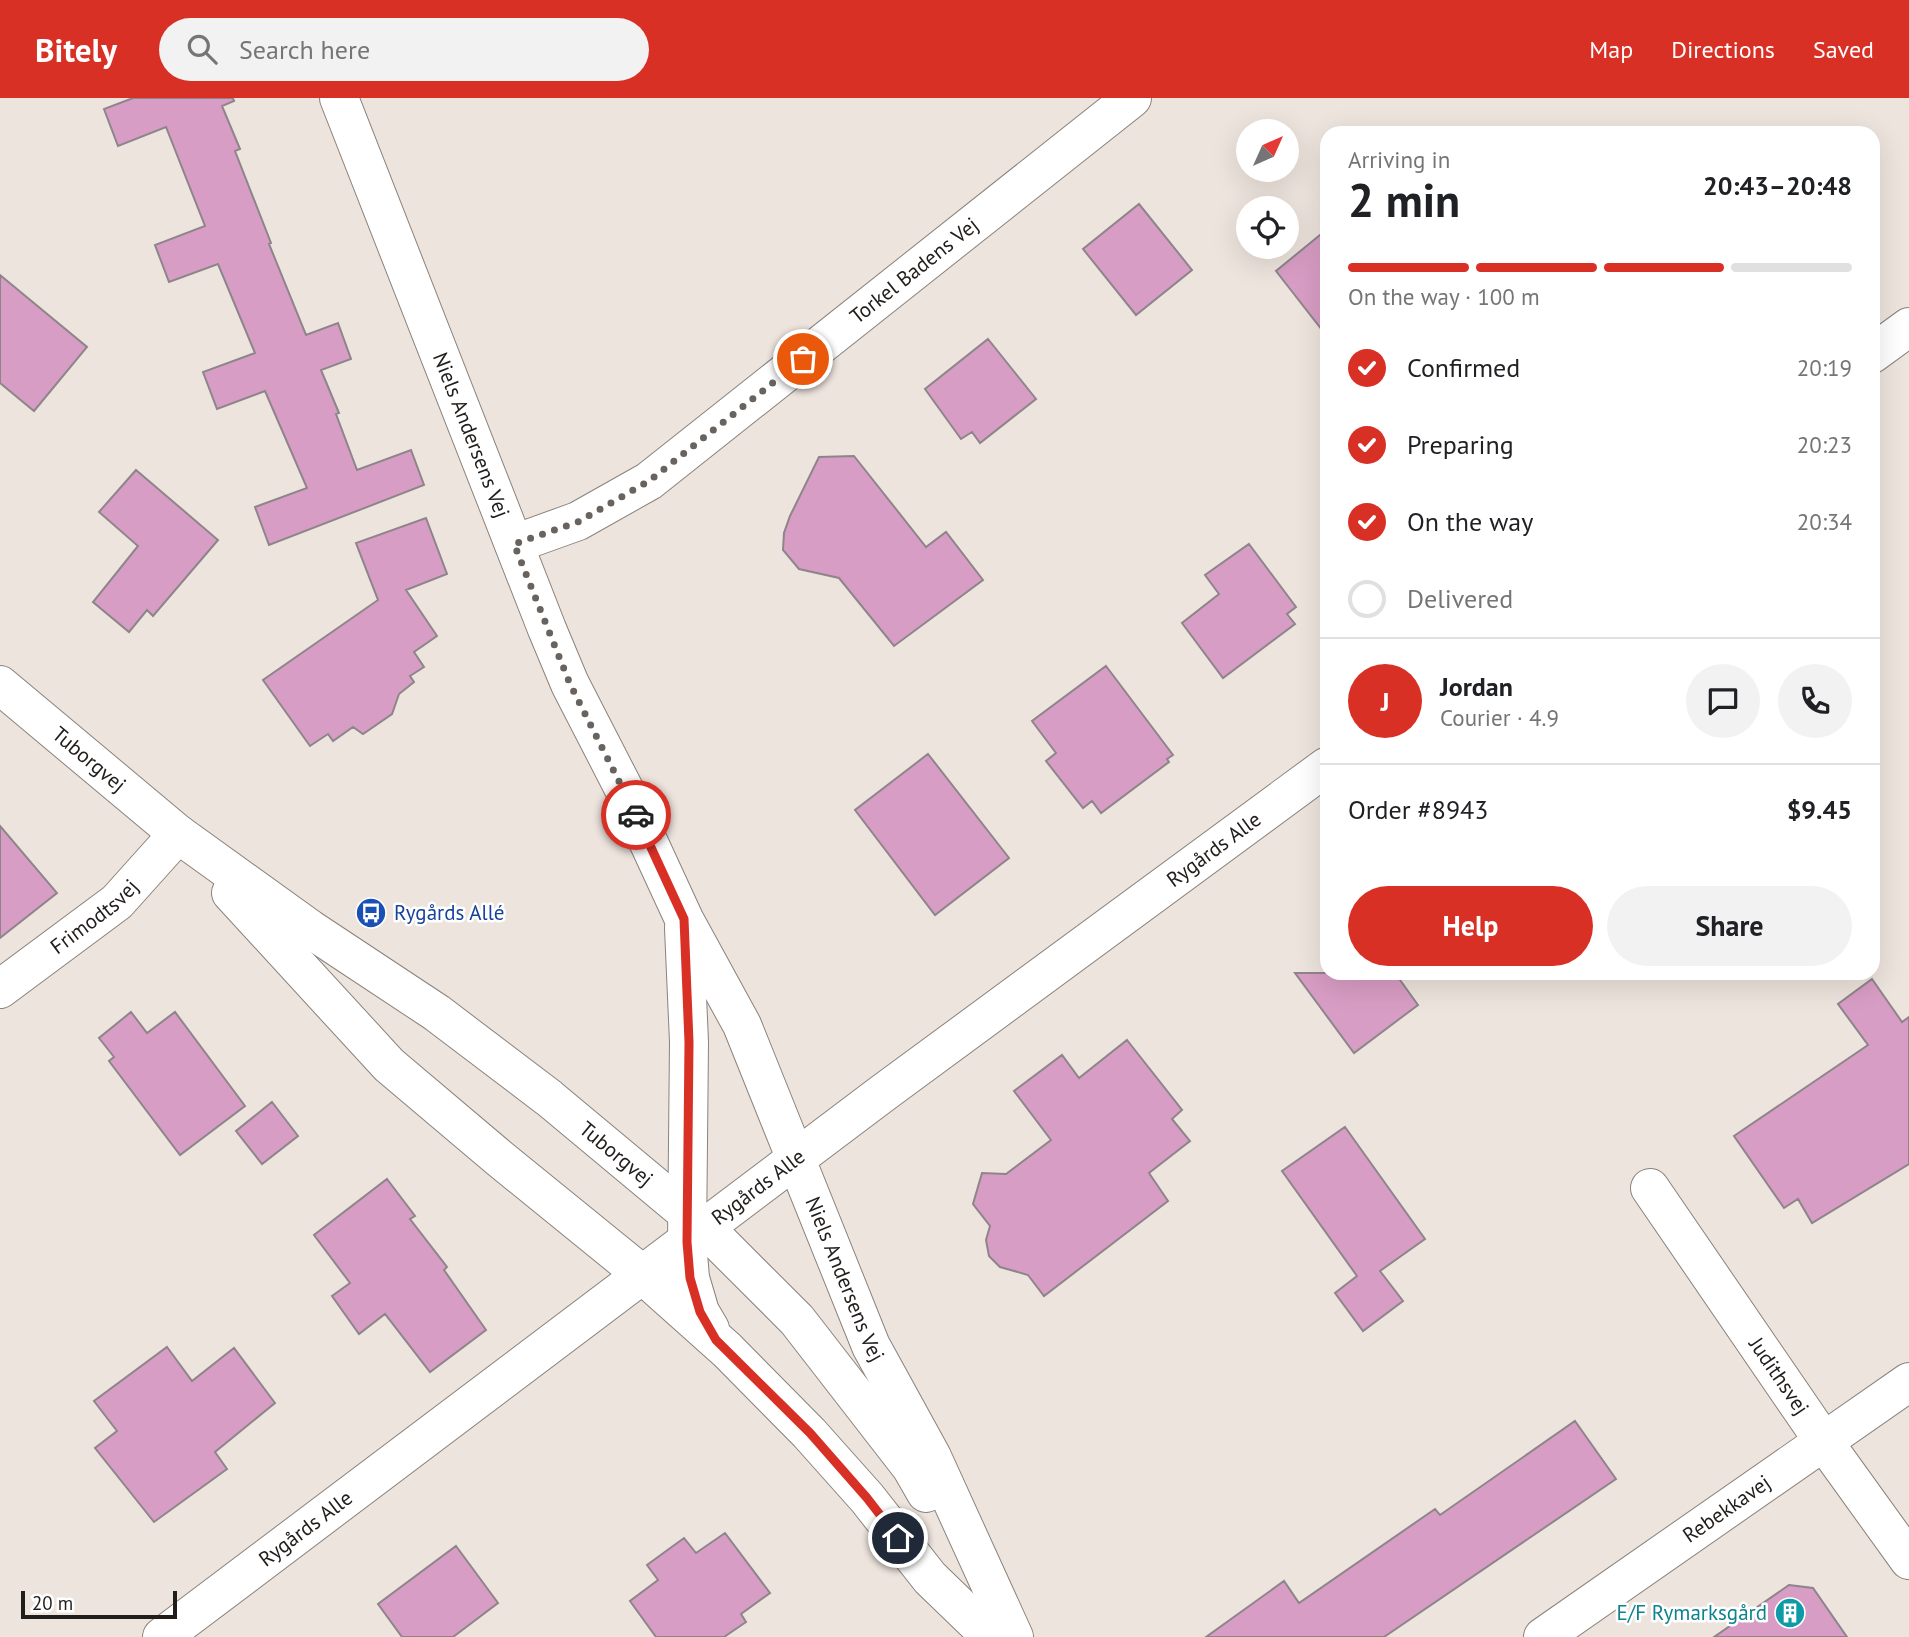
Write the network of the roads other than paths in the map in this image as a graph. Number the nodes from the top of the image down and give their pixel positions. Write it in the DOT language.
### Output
graph roads {
  1 [pos="339,98"];
  2 [pos="1132,98"];
  3 [pos="1909,327"];
  4 [pos="1880,348"];
  5 [pos="514,544"];
  6 [pos="0,685"];
  7 [pos="1320,771"];
  8 [pos="177,834"];
  9 [pos="684,919"];
  10 [pos="0,989"];
  11 [pos="797,1158"];
  12 [pos="1650,1188"];
  13 [pos="693,1228"];
  14 [pos="643,1275"];
  15 [pos="716,1340"];
  16 [pos="1909,1382"];
  17 [pos="1824,1442"];
  18 [pos="1909,1560"];
  19 [pos="162,1637"];
  20 [pos="990,1637"];
  21 [pos="1012,1637"];
  22 [pos="1543,1637"];
  1 -- 5 [label="street, Niels Andersens Vej"];
  2 -- 5 [label="street, Torkel Badens Vej"];
  3 -- 4 [label="street"];
  5 -- 9 [label="street, Niels Andersens Vej"];
  6 -- 8 [label="street, Tuborgvej"];
  7 -- 11 [label="street, Rygårds Alle"];
  8 -- 10 [label="street, Frimodtsvej"];
  8 -- 13 [label="street, Tuborgvej"];
  8 -- 14 [label="street, Tuborgvej"];
  9 -- 11 [label="street, Niels Andersens Vej"];
  9 -- 13 [label="street, Niels Andersens Vej"];
  11 -- 13 [label="street, Rygårds Alle"];
  11 -- 21 [label="street, Niels Andersens Vej"];
  12 -- 17 [label="street, Judithsvej"];
  13 -- 14 [label="street, Rygårds Alle"];
  13 -- 15 [label="street, Niels Andersens Vej"];
  13 -- 21 [label="street, Tuborgvej"];
  14 -- 15 [label="street, Tuborgvej"];
  14 -- 19 [label="street, Rygårds Alle"];
  15 -- 20 [label="street, Tuborgvej"];
  16 -- 17 [label="street, Rebekkavej"];
  17 -- 18 [label="street, Judithsvej"];
  17 -- 22 [label="street, Rebekkavej"];
}
